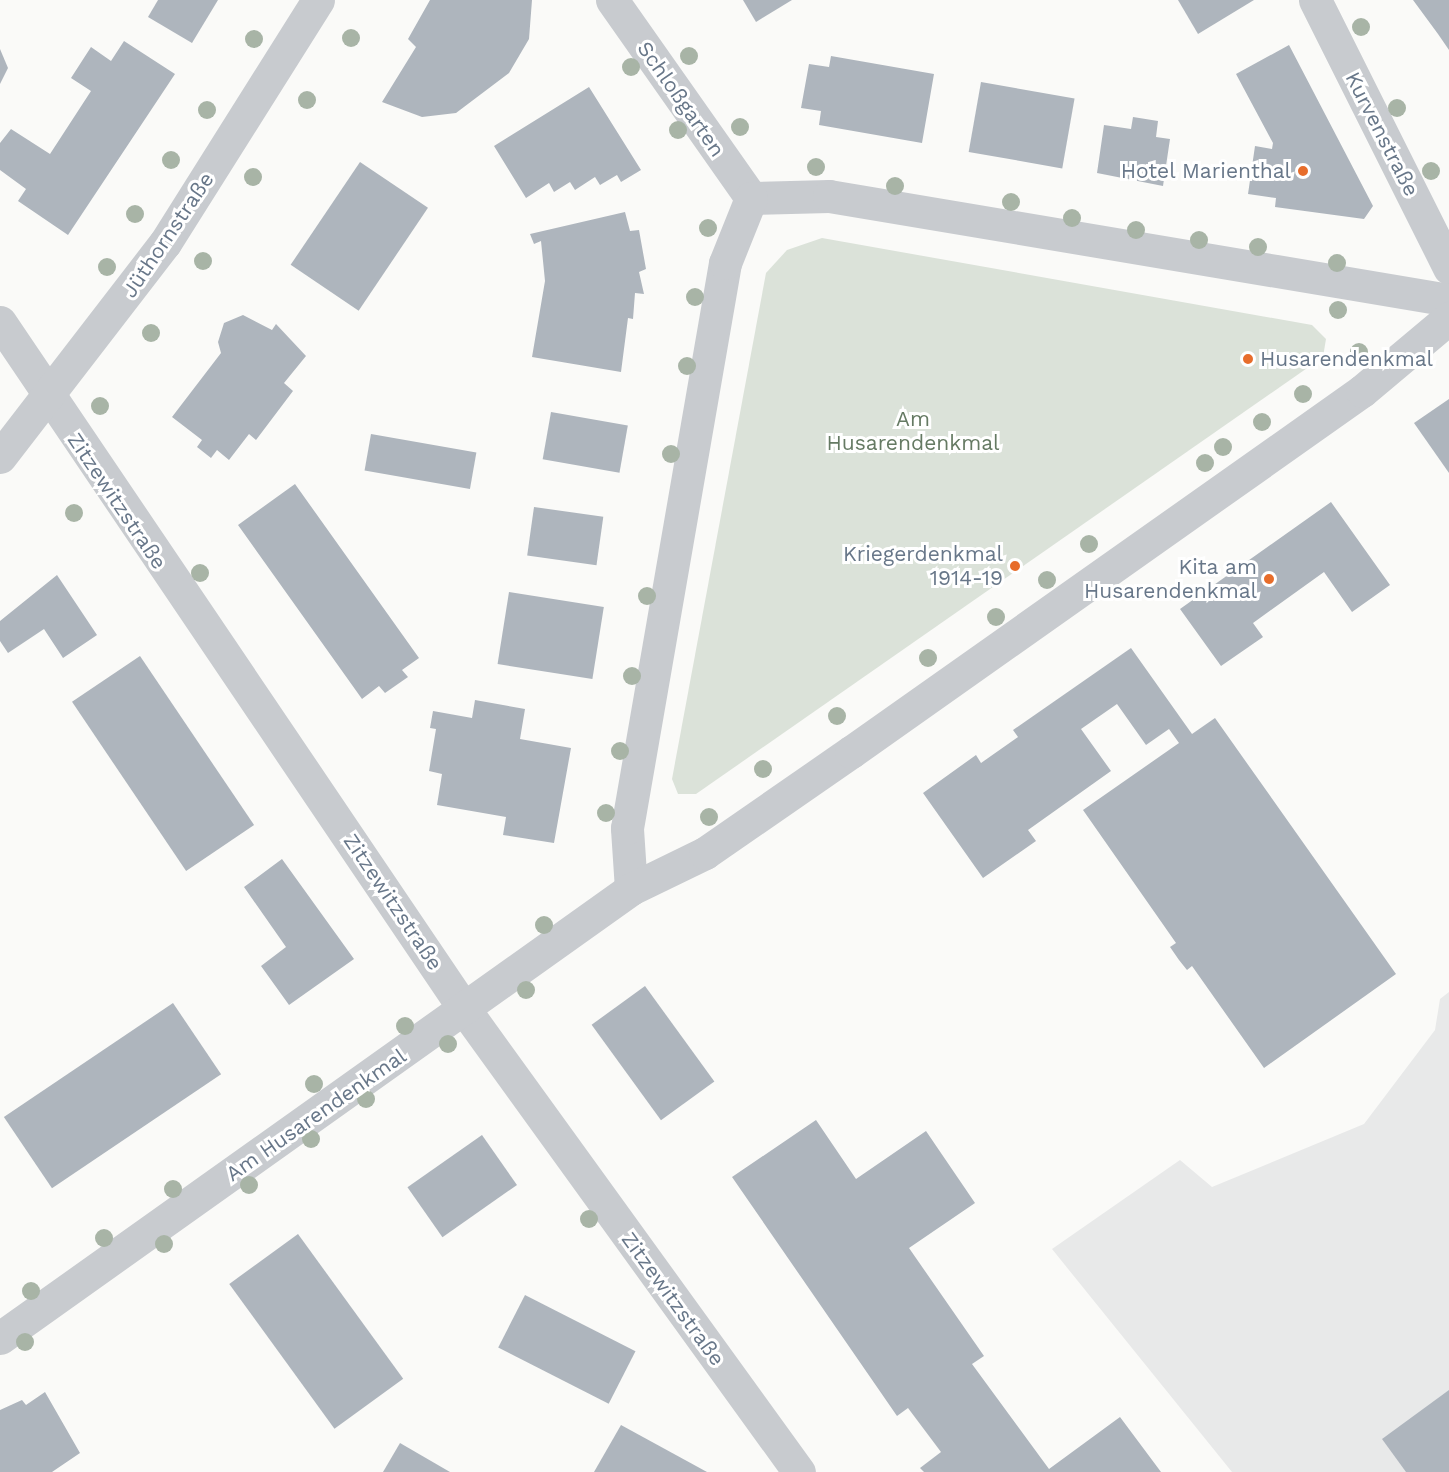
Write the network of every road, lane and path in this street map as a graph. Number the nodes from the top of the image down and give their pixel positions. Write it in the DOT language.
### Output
graph roads {
  1 [pos="318,0"];
  2 [pos="612,0"];
  3 [pos="1315,0"];
  4 [pos="751,198"];
  5 [pos="1449,268"];
  6 [pos="1449,300"];
  7 [pos="1449,318"];
  8 [pos="0,322"];
  9 [pos="47,398"];
  10 [pos="0,457"];
  11 [pos="631,889"];
  12 [pos="465,1010"];
  13 [pos="0,1338"];
  14 [pos="799,1472"];
  1 -- 9 [label="street, Jüthornstraße"];
  2 -- 4 [label="street, Schloßgarten"];
  3 -- 5 [label="street, Kurvenstraße"];
  4 -- 6 [label="street"];
  4 -- 11 [label="street"];
  7 -- 11 [label="street, Am Husarendenkmal"];
  8 -- 9 [label="street, Zitzewitzstraße"];
  9 -- 10 [label="street, Jüthornstraße"];
  9 -- 12 [label="street, Zitzewitzstraße"];
  11 -- 12 [label="street, Am Husarendenkmal"];
  12 -- 13 [label="street, Am Husarendenkmal"];
  12 -- 14 [label="street, Zitzewitzstraße"];
}
